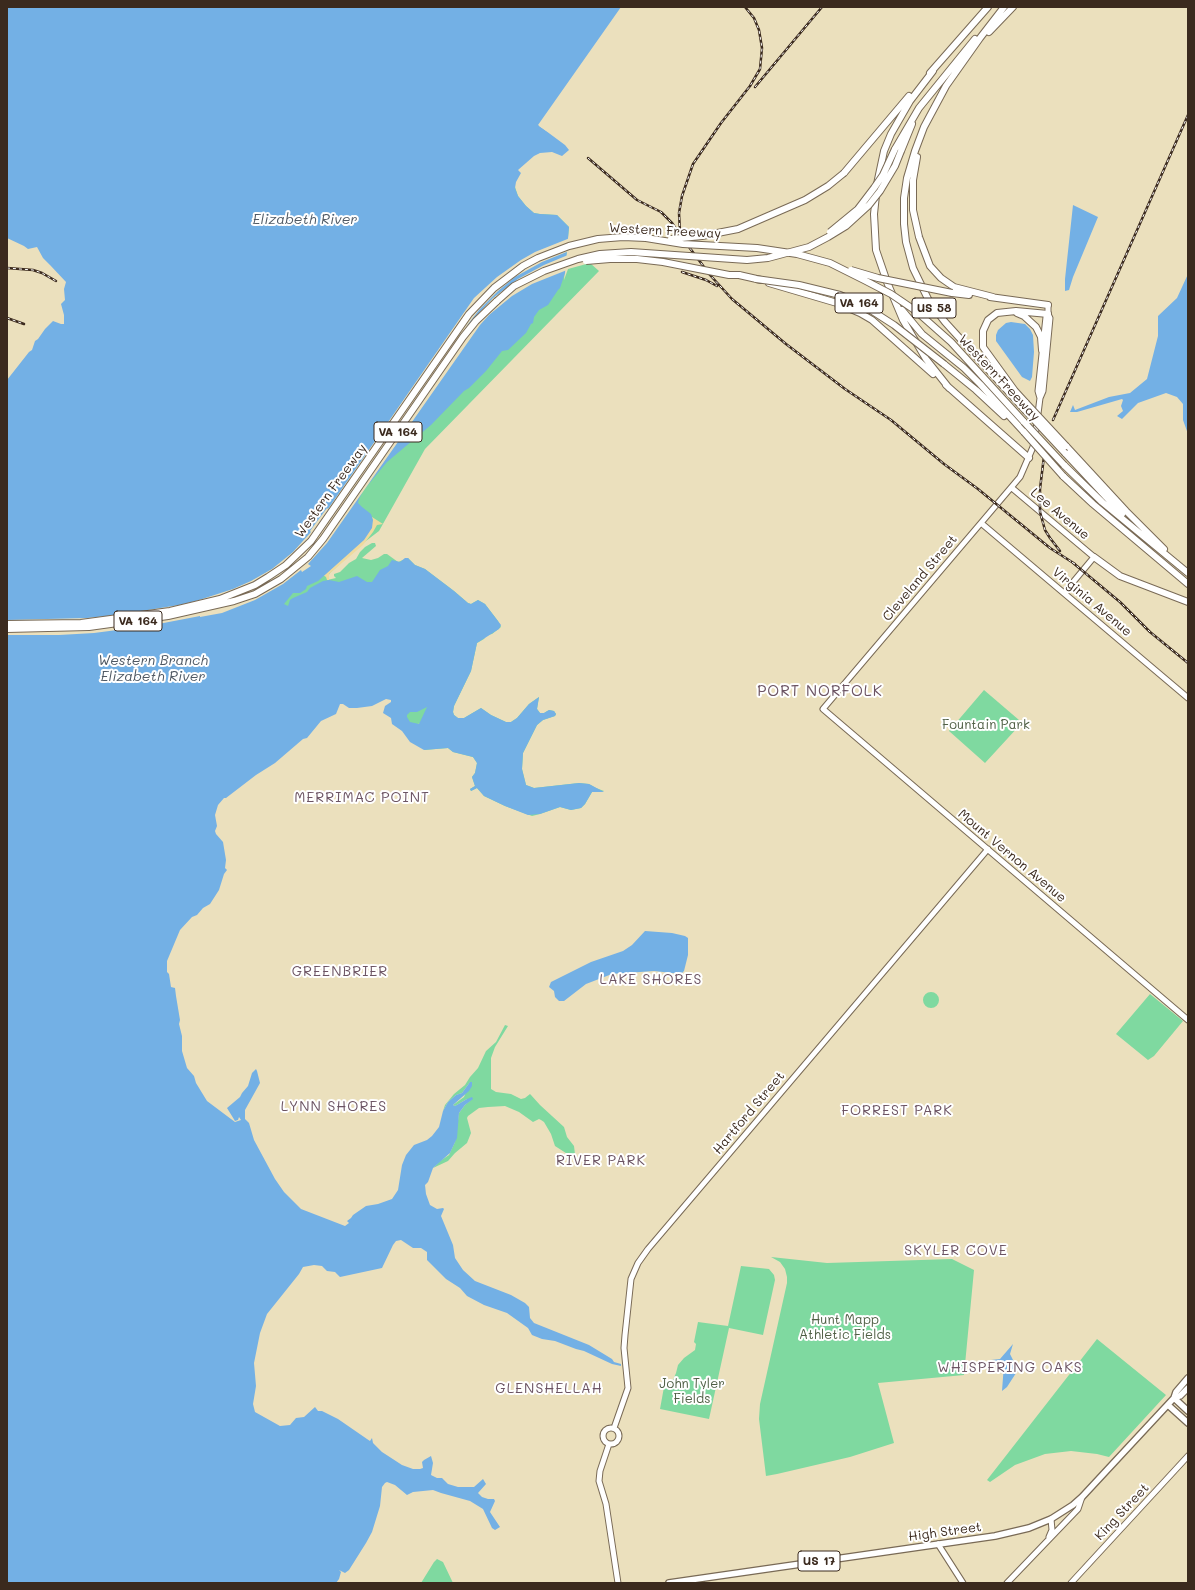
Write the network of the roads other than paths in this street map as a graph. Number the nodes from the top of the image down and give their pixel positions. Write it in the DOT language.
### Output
graph roads {
  1 [pos="988,7"];
  2 [pos="1003,7"];
  3 [pos="1013,7"];
  4 [pos="971,51"];
  5 [pos="933,71"];
  6 [pos="932,111"];
  7 [pos="646,238"];
  8 [pos="830,263"];
  9 [pos="756,279"];
  10 [pos="891,292"];
  11 [pos="993,297"];
  12 [pos="497,301"];
  13 [pos="1048,305"];
  14 [pos="1012,311"];
  15 [pos="1048,314"];
  16 [pos="1042,350"];
  17 [pos="949,388"];
  18 [pos="1040,398"];
  19 [pos="1024,432"];
  20 [pos="1029,458"];
  21 [pos="1012,488"];
  22 [pos="981,523"];
  23 [pos="1139,533"];
  24 [pos="1094,557"];
  25 [pos="1177,564"];
  26 [pos="1188,573"];
  27 [pos="1188,584"];
  28 [pos="1064,593"];
  29 [pos="1188,602"];
  30 [pos="7,624"];
  31 [pos="7,629"];
  32 [pos="1188,698"];
  33 [pos="823,708"];
  34 [pos="988,849"];
  35 [pos="1188,1020"];
  36 [pos="1188,1378"];
  37 [pos="1188,1388"];
  38 [pos="1174,1398"];
  39 [pos="1168,1405"];
  40 [pos="1188,1411"];
  41 [pos="1188,1423"];
  42 [pos="614,1428"];
  43 [pos="609,1444"];
  44 [pos="1188,1456"];
  45 [pos="1082,1497"];
  46 [pos="1051,1519"];
  47 [pos="1048,1540"];
  48 [pos="938,1544"];
  49 [pos="618,1583"];
  50 [pos="668,1583"];
  51 [pos="963,1583"];
  52 [pos="1007,1583"];
  53 [pos="1071,1583"];
  1 -- 5 [label="highway, US 58"];
  2 -- 4 [label="highway, US 58"];
  2 -- 12 [label="highway, bridge"];
  3 -- 4 [label="highway"];
  4 -- 6 [label="highway, US 58"];
  5 -- 7 [label="highway, bridge"];
  5 -- 10 [label="highway, US 58"];
  6 -- 11 [label="highway"];
  6 -- 23 [label="highway, US 58, bridge"];
  7 -- 8 [label="highway, Western Freeway / VA 164, bridge"];
  7 -- 30 [label="highway, Western Freeway / VA 164"];
  8 -- 11 [label="highway, bridge"];
  8 -- 23 [label="highway, Western Freeway / VA 164, bridge"];
  9 -- 12 [label="highway, Western Freeway / VA 164, bridge"];
  9 -- 17 [label="highway, bridge"];
  9 -- 19 [label="highway, Western Freeway / VA 164, bridge"];
  10 -- 17 [label="highway"];
  10 -- 19 [label="highway, US 58"];
  11 -- 13 [label="highway"];
  12 -- 31 [label="highway, Western Freeway / VA 164"];
  13 -- 15 [label="street"];
  14 -- 15 [label="highway"];
  14 -- 16 [label="highway"];
  14 -- 25 [label="highway, bridge"];
  15 -- 16 [label="street"];
  15 -- 18 [label="street"];
  16 -- 18 [label="street"];
  17 -- 20 [label="highway"];
  18 -- 20 [label="street, Cleveland Street"];
  19 -- 27 [label="highway, US 58, bridge"];
  20 -- 21 [label="street, Cleveland Street"];
  21 -- 22 [label="street, Cleveland Street"];
  21 -- 24 [label="street, Lee Avenue"];
  22 -- 28 [label="street, Virginia Avenue"];
  22 -- 33 [label="street, Cleveland Street"];
  23 -- 25 [label="highway, US 58"];
  24 -- 28 [label="street"];
  24 -- 29 [label="highway"];
  25 -- 26 [label="highway, US 58"];
  28 -- 32 [label="street, Virginia Avenue"];
  33 -- 34 [label="street, Mount Vernon Avenue"];
  34 -- 35 [label="street, Mount Vernon Avenue"];
  34 -- 42 [label="street, Hartford Street"];
  36 -- 38 [label="main road, High Street"];
  37 -- 38 [label="main road, High Street"];
  38 -- 39 [label="main road, High Street / US 17"];
  38 -- 40 [label="main road"];
  39 -- 41 [label="main road"];
  39 -- 45 [label="main road, High Street / US 17"];
  42 -- 43 [label="street, Hartford Street"];
  42 -- 43 [label="street, Hartford Street"];
  43 -- 49 [label="street, Hartford Street"];
  44 -- 53 [label="street, King Street"];
  45 -- 46 [label="main road, High Street / US 17"];
  45 -- 47 [label="street"];
  46 -- 47 [label="street"];
  46 -- 48 [label="main road, High Street / US 17"];
  47 -- 52 [label="street"];
  48 -- 50 [label="main road, High Street / US 17"];
  48 -- 51 [label="street"];
}
